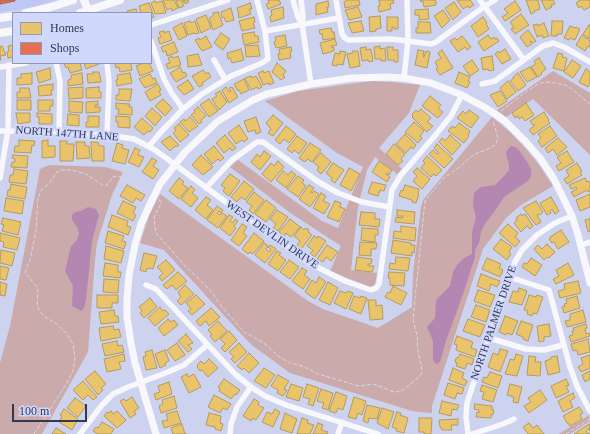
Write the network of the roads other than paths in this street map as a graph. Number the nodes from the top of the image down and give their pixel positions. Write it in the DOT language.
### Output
graph roads {
  1 [pos="73,0"];
  2 [pos="84,0"];
  3 [pos="120,0"];
  4 [pos="228,0"];
  5 [pos="257,0"];
  6 [pos="294,0"];
  7 [pos="301,0"];
  8 [pos="336,0"];
  9 [pos="407,0"];
  10 [pos="480,0"];
  11 [pos="495,0"];
  12 [pos="485,6"];
  13 [pos="30,12"];
  14 [pos="84,12"];
  15 [pos="12,16"];
  16 [pos="0,18"];
  17 [pos="339,18"];
  18 [pos="302,24"];
  19 [pos="152,25"];
  20 [pos="12,31"];
  21 [pos="265,31"];
  22 [pos="0,33"];
  23 [pos="408,40"];
  24 [pos="152,45"];
  25 [pos="214,60"];
  26 [pos="524,60"];
  27 [pos="590,62"];
  28 [pos="20,64"];
  29 [pos="56,64"];
  30 [pos="107,64"];
  31 [pos="8,66"];
  32 [pos="0,67"];
  33 [pos="404,78"];
  34 [pos="225,79"];
  35 [pos="311,84"];
  36 [pos="482,84"];
  37 [pos="462,94"];
  38 [pos="183,109"];
  39 [pos="8,130"];
  40 [pos="0,131"];
  41 [pos="60,132"];
  42 [pos="107,135"];
  43 [pos="149,146"];
  44 [pos="174,164"];
  45 [pos="0,178"];
  46 [pos="206,188"];
  47 [pos="389,207"];
  48 [pos="572,216"];
  49 [pos="590,242"];
  50 [pos="581,245"];
  51 [pos="509,277"];
  52 [pos="590,282"];
  53 [pos="146,285"];
  54 [pos="489,338"];
  55 [pos="208,345"];
  56 [pos="563,346"];
  57 [pos="140,382"];
  58 [pos="251,387"];
  59 [pos="590,411"];
  60 [pos="514,419"];
  61 [pos="342,422"];
  62 [pos="80,434"];
  63 [pos="156,434"];
  64 [pos="230,434"];
  65 [pos="338,434"];
  66 [pos="378,434"];
  67 [pos="468,434"];
  68 [pos="472,434"];
  1 -- 13 [label="main road"];
  2 -- 14 [label="main road"];
  3 -- 14 [label="main road"];
  4 -- 19 [label="street"];
  5 -- 21 [label="street"];
  6 -- 18 [label="street"];
  7 -- 18 [label="street"];
  8 -- 17 [label="street"];
  9 -- 23 [label="street"];
  10 -- 12 [label="street"];
  11 -- 12 [label="street"];
  12 -- 23 [label="street"];
  12 -- 26 [label="street"];
  15 -- 16 [label="main road"];
  17 -- 18 [label="street"];
  17 -- 23 [label="street"];
  18 -- 21 [label="street"];
  18 -- 35 [label="street"];
  20 -- 22 [label="main road"];
  21 -- 34 [label="street"];
  23 -- 33 [label="street"];
  24 -- 38 [label="street"];
  25 -- 34 [label="street"];
  26 -- 27 [label="street"];
  26 -- 36 [label="street"];
  28 -- 31 [label="street"];
  29 -- 41 [label="street"];
  30 -- 42 [label="street"];
  31 -- 32 [label="street"];
  31 -- 39 [label="street"];
  33 -- 35 [label="street"];
  33 -- 37 [label="street"];
  34 -- 38 [label="street"];
  35 -- 44 [label="street"];
  37 -- 47 [label="street"];
  37 -- 48 [label="street"];
  38 -- 43 [label="street"];
  39 -- 40 [label="street, NORTH 147TH LANE"];
  39 -- 41 [label="street, NORTH 147TH LANE"];
  39 -- 45 [label="street"];
  41 -- 42 [label="street, NORTH 147TH LANE"];
  42 -- 43 [label="street, NORTH 147TH LANE"];
  43 -- 44 [label="street, NORTH 147TH LANE"];
  44 -- 46 [label="street, WEST DEVLIN DRIVE"];
  44 -- 57 [label="street"];
  46 -- 47 [label="street"];
  46 -- 47 [label="street, WEST DEVLIN DRIVE"];
  48 -- 50 [label="street"];
  48 -- 51 [label="street, NORTH PALMER DRIVE"];
  49 -- 50 [label="street"];
  50 -- 52 [label="street"];
  51 -- 54 [label="street, NORTH PALMER DRIVE"];
  51 -- 56 [label="street"];
  53 -- 55 [label="street"];
  54 -- 56 [label="street"];
  54 -- 67 [label="street, NORTH PALMER DRIVE"];
  55 -- 57 [label="street"];
  55 -- 58 [label="street"];
  56 -- 59 [label="street"];
  57 -- 62 [label="street"];
  57 -- 63 [label="street"];
  58 -- 61 [label="street"];
  58 -- 64 [label="street"];
  60 -- 68 [label="street"];
  61 -- 65 [label="street"];
  61 -- 66 [label="street"];
}
